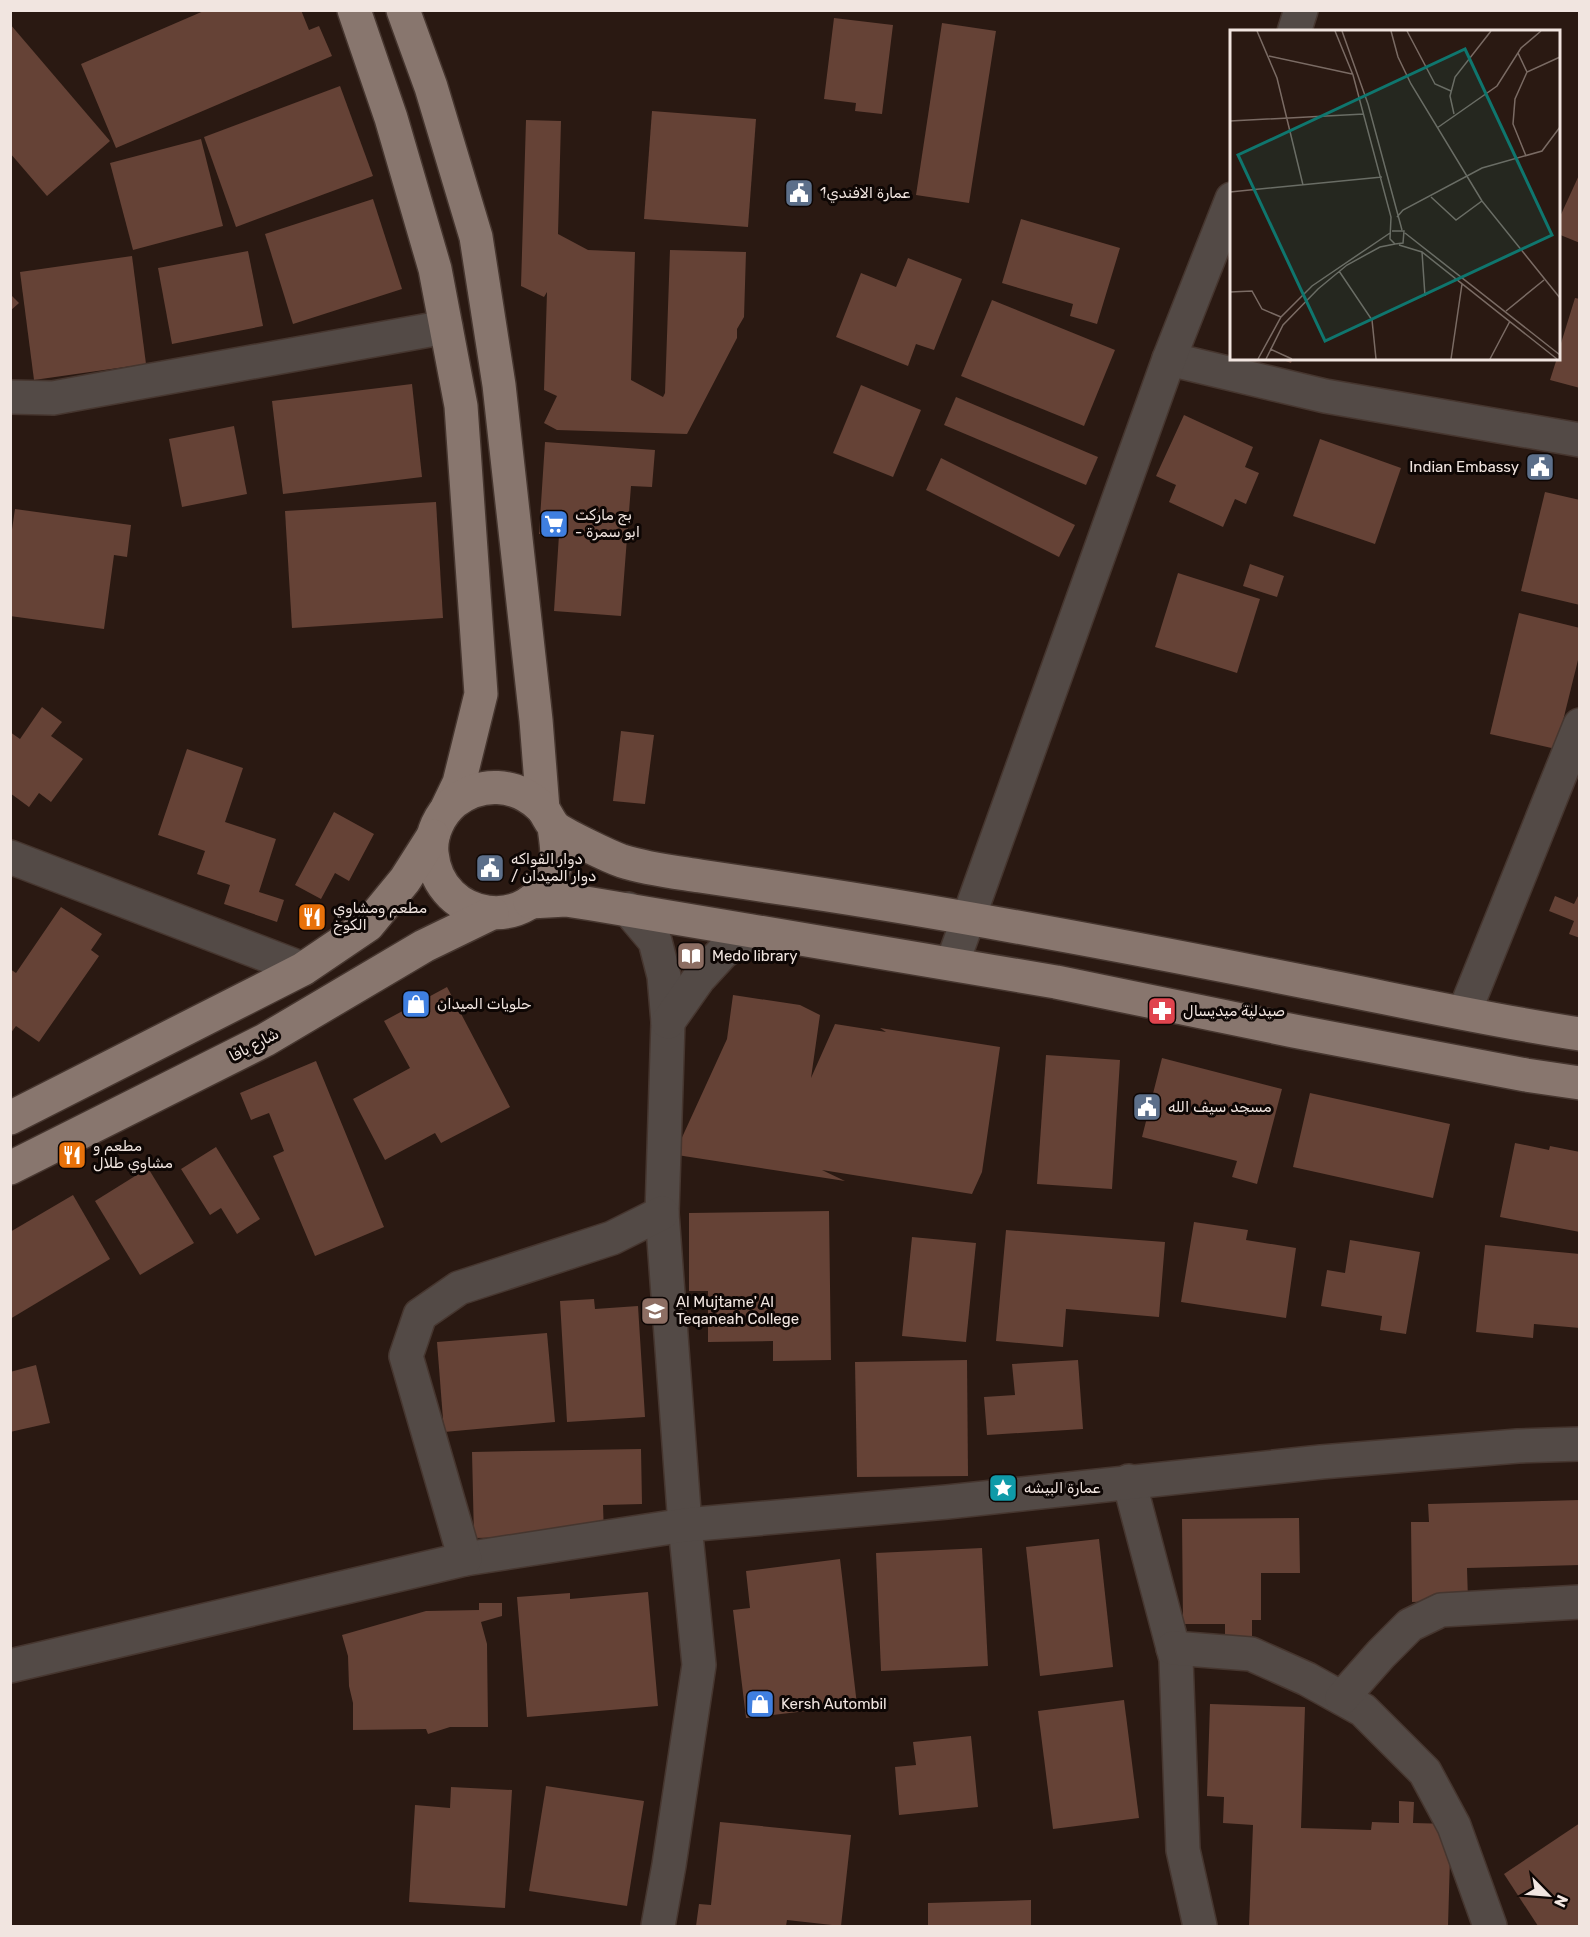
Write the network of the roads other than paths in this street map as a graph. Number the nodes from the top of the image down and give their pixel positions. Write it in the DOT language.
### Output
graph roads {
  1 [pos="354,10"];
  2 [pos="403,10"];
  3 [pos="1301,10"];
  4 [pos="1295,30"];
  5 [pos="1230,204"];
  6 [pos="446,327"];
  7 [pos="1169,359"];
  8 [pos="10,397"];
  9 [pos="1580,440"];
  10 [pos="1580,725"];
  11 [pos="549,818"];
  12 [pos="440,822"];
  13 [pos="10,857"];
  14 [pos="530,902"];
  15 [pos="628,909"];
  16 [pos="492,913"];
  17 [pos="967,920"];
  18 [pos="751,931"];
  19 [pos="952,964"];
  20 [pos="303,969"];
  21 [pos="1464,1013"];
  22 [pos="668,1022"];
  23 [pos="1580,1034"];
  24 [pos="1580,1083"];
  25 [pos="10,1118"];
  26 [pos="10,1168"];
  27 [pos="662,1213"];
  28 [pos="1580,1444"];
  29 [pos="1129,1481"];
  30 [pos="685,1525"];
  31 [pos="465,1559"];
  32 [pos="1580,1602"];
  33 [pos="1173,1648"];
  34 [pos="10,1666"];
  35 [pos="1342,1698"];
  36 [pos="658,1926"];
  37 [pos="1200,1926"];
  38 [pos="1490,1926"];
  1 -- 6 [label="main road"];
  2 -- 11 [label="main road"];
  3 -- 4 [label="street"];
  5 -- 7 [label="street"];
  6 -- 8 [label="street"];
  6 -- 12 [label="main road"];
  7 -- 9 [label="street"];
  7 -- 17 [label="street"];
  10 -- 21 [label="street"];
  11 -- 12 [label="main road"];
  11 -- 14 [label="main road"];
  11 -- 17 [label="main road"];
  12 -- 16 [label="main road"];
  12 -- 20 [label="main road"];
  13 -- 20 [label="street"];
  14 -- 15 [label="main road"];
  14 -- 16 [label="main road"];
  15 -- 18 [label="main road"];
  15 -- 22 [label="street"];
  16 -- 26 [label="main road, شارع يافا"];
  17 -- 19 [label="street"];
  17 -- 21 [label="main road"];
  18 -- 19 [label="main road"];
  18 -- 22 [label="street"];
  19 -- 24 [label="main road"];
  20 -- 25 [label="main road"];
  21 -- 23 [label="main road"];
  22 -- 27 [label="street"];
  27 -- 30 [label="street"];
  27 -- 31 [label="street"];
  28 -- 29 [label="street"];
  29 -- 30 [label="street"];
  29 -- 33 [label="street"];
  30 -- 31 [label="street"];
  30 -- 36 [label="street"];
  31 -- 34 [label="street"];
  32 -- 35 [label="street"];
  33 -- 35 [label="street"];
  33 -- 37 [label="street"];
  35 -- 38 [label="street"];
}
